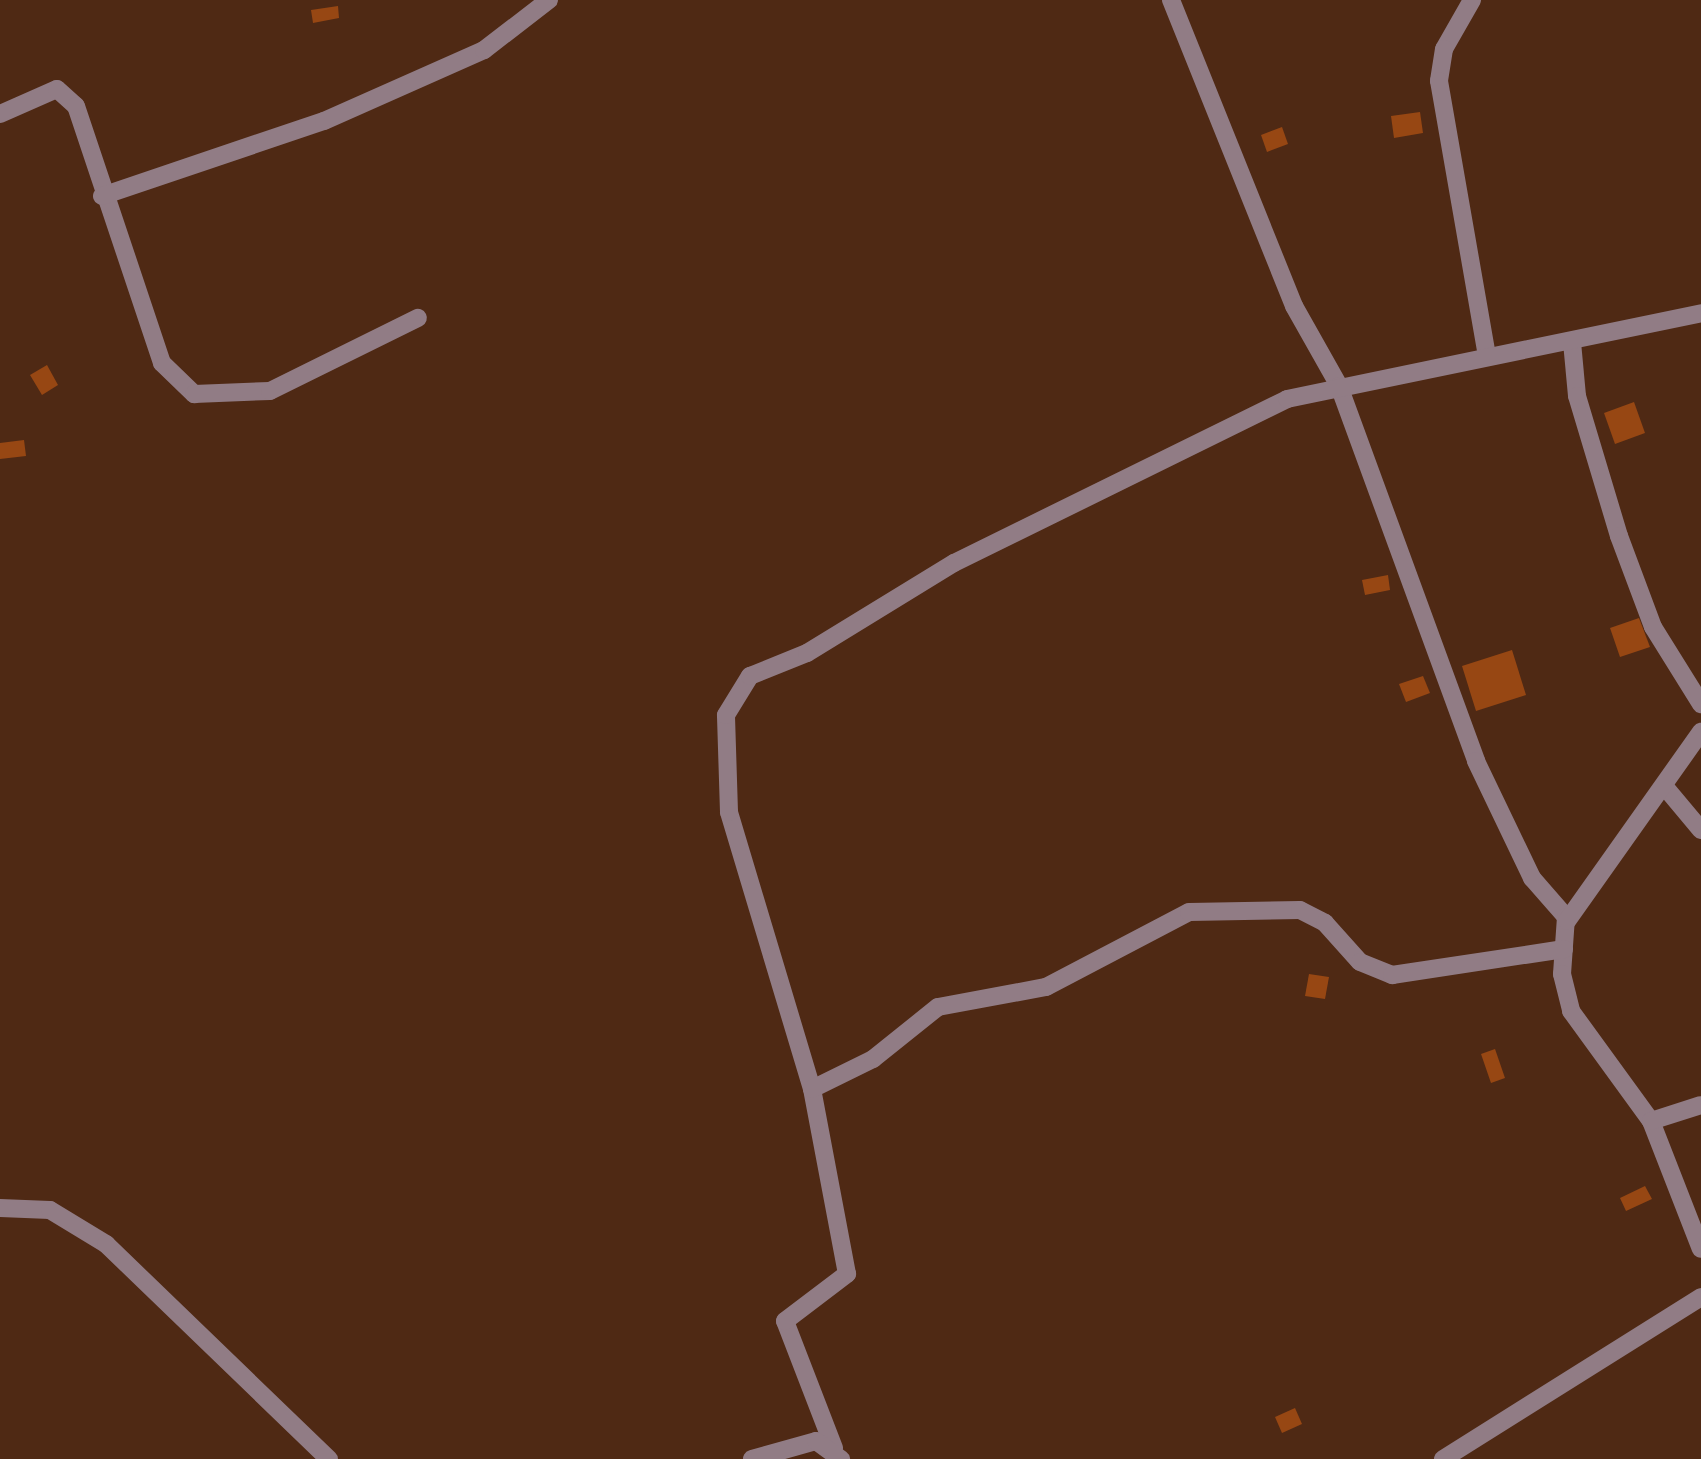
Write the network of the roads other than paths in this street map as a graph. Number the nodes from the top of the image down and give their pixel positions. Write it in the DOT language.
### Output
graph roads {
  1 [pos="549,0"];
  2 [pos="1171,0"];
  3 [pos="1472,0"];
  4 [pos="0,114"];
  5 [pos="102,196"];
  6 [pos="1701,313"];
  7 [pos="418,318"];
  8 [pos="1572,342"];
  9 [pos="1488,357"];
  10 [pos="1339,386"];
  11 [pos="1701,704"];
  12 [pos="1701,732"];
  13 [pos="1665,788"];
  14 [pos="1701,830"];
  15 [pos="1566,921"];
  16 [pos="1564,949"];
  17 [pos="812,1089"];
  18 [pos="1701,1105"];
  19 [pos="1652,1121"];
  20 [pos="0,1208"];
  21 [pos="1701,1250"];
  22 [pos="1701,1297"];
  23 [pos="837,1454"];
  24 [pos="329,1459"];
  25 [pos="752,1459"];
  26 [pos="1443,1459"];
  1 -- 5 [label="street"];
  2 -- 10 [label="street"];
  3 -- 9 [label="street"];
  4 -- 5 [label="street"];
  5 -- 7 [label="street"];
  6 -- 8 [label="street"];
  8 -- 9 [label="street"];
  8 -- 11 [label="street"];
  9 -- 10 [label="street"];
  10 -- 15 [label="street"];
  10 -- 17 [label="street"];
  12 -- 13 [label="street"];
  13 -- 14 [label="street"];
  13 -- 15 [label="street"];
  15 -- 16 [label="street"];
  16 -- 17 [label="street"];
  16 -- 19 [label="street"];
  17 -- 23 [label="street"];
  18 -- 19 [label="street"];
  19 -- 21 [label="street"];
  20 -- 24 [label="street"];
  22 -- 26 [label="street"];
  23 -- 25 [label="street"];
}
